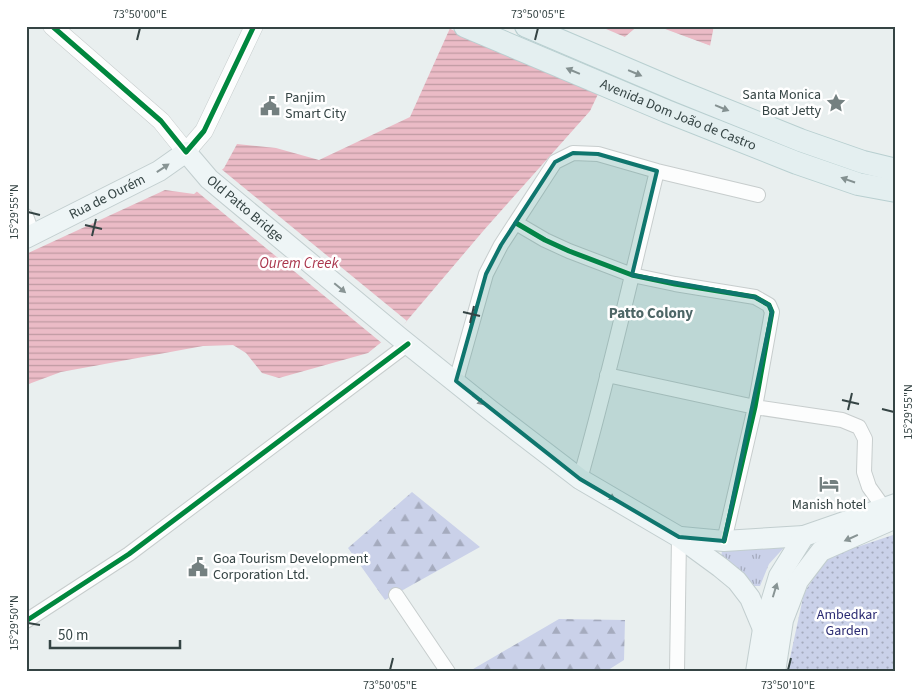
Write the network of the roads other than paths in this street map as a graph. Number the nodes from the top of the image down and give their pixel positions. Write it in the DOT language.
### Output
graph roads {
  1 [pos="52,26"];
  2 [pos="254,26"];
  3 [pos="465,26"];
  4 [pos="526,26"];
  5 [pos="186,152"];
  6 [pos="896,170"];
  7 [pos="657,171"];
  8 [pos="896,191"];
  9 [pos="758,195"];
  10 [pos="26,216"];
  11 [pos="516,222"];
  12 [pos="30,236"];
  13 [pos="632,275"];
  14 [pos="404,341"];
  15 [pos="607,375"];
  16 [pos="456,381"];
  17 [pos="755,408"];
  18 [pos="580,479"];
  19 [pos="892,510"];
  20 [pos="804,536"];
  21 [pos="679,537"];
  22 [pos="724,541"];
  23 [pos="396,595"];
  24 [pos="26,620"];
  25 [pos="763,629"];
  26 [pos="448,672"];
  27 [pos="677,672"];
  28 [pos="756,672"];
  29 [pos="775,672"];
  1 -- 5 [label="street"];
  2 -- 5 [label="street"];
  8 -- 3 [label="main road, Avenida Dom João de Castro, one-way"];
  4 -- 6 [label="main road, Avenida Dom João de Castro, one-way"];
  12 -- 5 [label="main road, Rua de Ourém, one-way"];
  5 -- 14 [label="main road, Old Patto Bridge, one-way"];
  7 -- 9 [label="street"];
  7 -- 11 [label="street"];
  7 -- 13 [label="street"];
  10 -- 12 [label="street"];
  11 -- 13 [label="street"];
  11 -- 16 [label="street"];
  13 -- 15 [label="street"];
  13 -- 17 [label="street"];
  14 -- 16 [label="main road, Old Patto Bridge"];
  14 -- 24 [label="street"];
  15 -- 17 [label="street"];
  15 -- 18 [label="street"];
  16 -- 18 [label="main road, Old Patto Bridge, one-way"];
  17 -- 19 [label="street"];
  17 -- 22 [label="street"];
  18 -- 21 [label="main road, Old Patto Bridge, one-way"];
  19 -- 20 [label="main road"];
  19 -- 29 [label="main road, one-way"];
  20 -- 22 [label="main road"];
  25 -- 20 [label="main road, one-way"];
  21 -- 22 [label="main road"];
  21 -- 25 [label="main road, Old Patto Bridge"];
  21 -- 27 [label="street"];
  23 -- 26 [label="street"];
  25 -- 28 [label="main road"];
}
